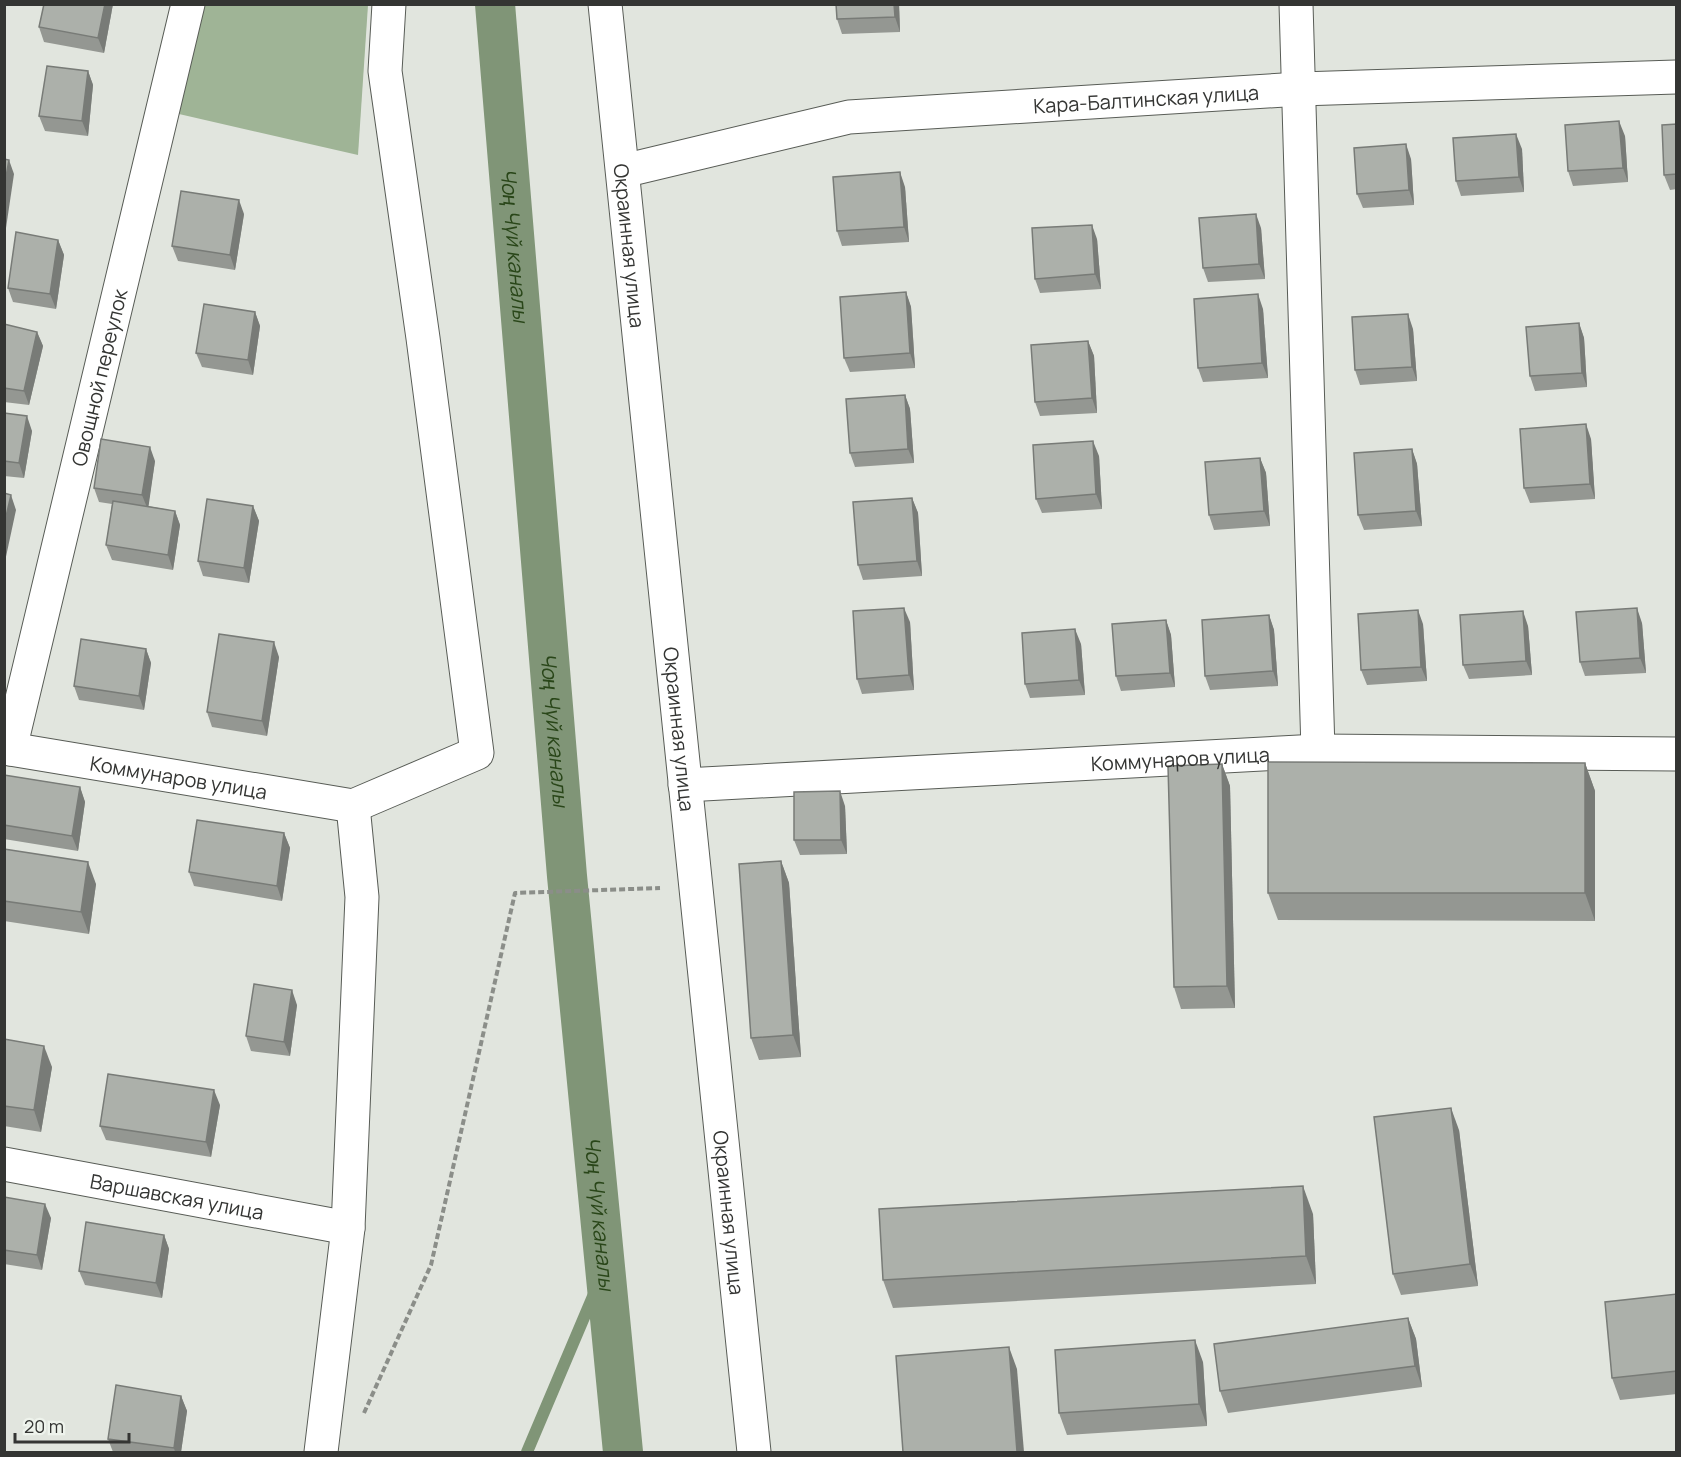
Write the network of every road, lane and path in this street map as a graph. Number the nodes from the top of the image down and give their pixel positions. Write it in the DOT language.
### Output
graph roads {
  1 [pos="188,4"];
  2 [pos="389,4"];
  3 [pos="605,4"];
  4 [pos="1296,4"];
  5 [pos="1677,77"];
  6 [pos="1300,89"];
  7 [pos="622,171"];
  8 [pos="7,748"];
  9 [pos="1318,751"];
  10 [pos="1677,754"];
  11 [pos="685,785"];
  12 [pos="354,806"];
  13 [pos="696,887"];
  14 [pos="4,1164"];
  15 [pos="348,1228"];
  16 [pos="360,1421"];
  17 [pos="321,1452"];
  18 [pos="754,1452"];
  1 -- 8 [label="street, Овощной переулок"];
  2 -- 12 [label="street"];
  3 -- 7 [label="street, Окраинная улица"];
  4 -- 6 [label="street"];
  5 -- 6 [label="street, Кара-Балтинская улица"];
  6 -- 7 [label="street, Кара-Балтинская улица"];
  6 -- 9 [label="street"];
  7 -- 11 [label="street, Окраинная улица"];
  8 -- 12 [label="street, Коммунаров улица"];
  9 -- 10 [label="street, Коммунаров улица"];
  9 -- 11 [label="street, Коммунаров улица"];
  11 -- 13 [label="street, Окраинная улица"];
  12 -- 15 [label="street"];
  13 -- 16 [label="path"];
  13 -- 18 [label="street, Окраинная улица"];
  14 -- 15 [label="street, Варшавская улица"];
  15 -- 17 [label="street"];
}
